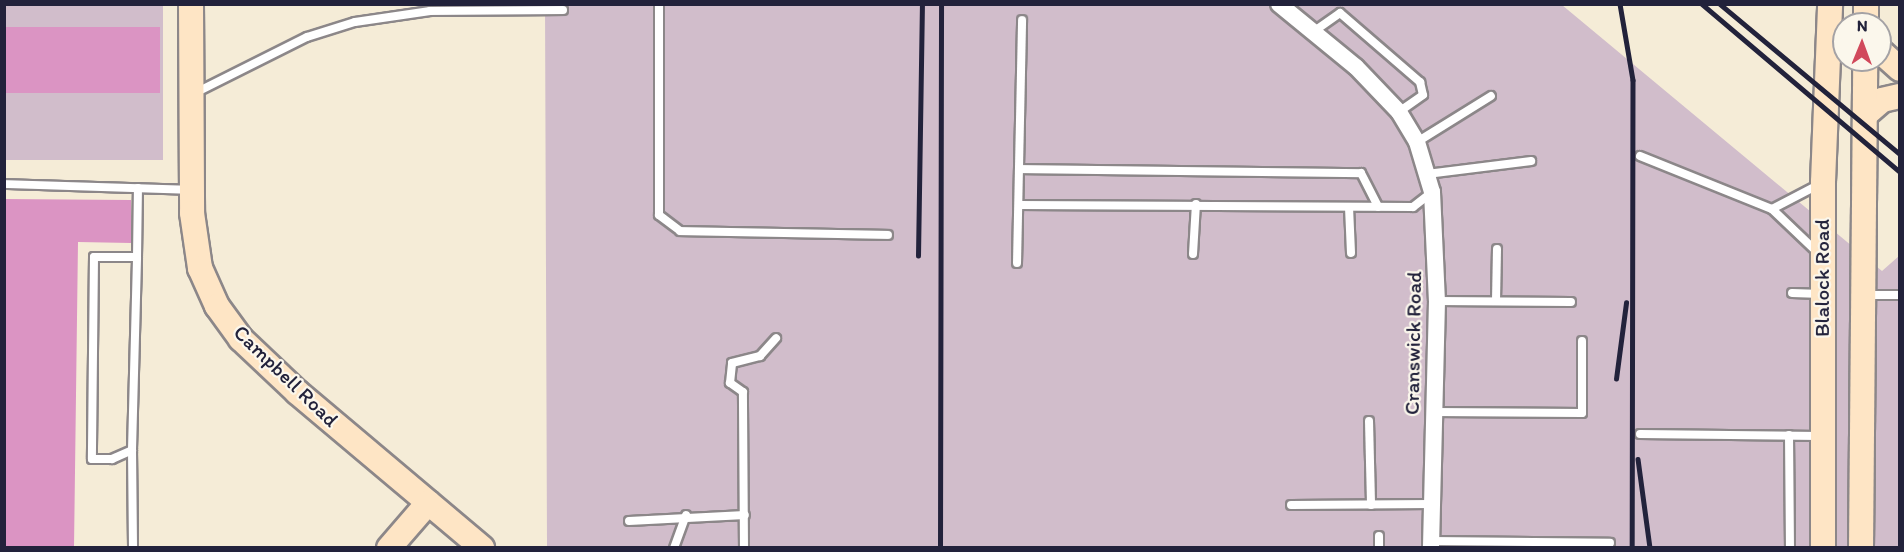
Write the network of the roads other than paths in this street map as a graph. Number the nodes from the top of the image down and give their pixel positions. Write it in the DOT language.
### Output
graph roads {
  1 [pos="191,4"];
  2 [pos="659,4"];
  3 [pos="1287,7"];
  4 [pos="563,10"];
  5 [pos="1833,10"];
  6 [pos="1022,20"];
  7 [pos="1313,32"];
  8 [pos="1865,72"];
  9 [pos="192,94"];
  10 [pos="1491,96"];
  11 [pos="1899,96"];
  12 [pos="1399,112"];
  13 [pos="1865,115"];
  14 [pos="1418,142"];
  15 [pos="1640,156"];
  16 [pos="1531,161"];
  17 [pos="1019,169"];
  18 [pos="1427,174"];
  19 [pos="1823,182"];
  20 [pos="4,184"];
  21 [pos="138,188"];
  22 [pos="192,190"];
  23 [pos="1432,192"];
  24 [pos="1019,204"];
  25 [pos="1196,204"];
  26 [pos="1349,207"];
  27 [pos="1378,207"];
  28 [pos="1772,209"];
  29 [pos="888,235"];
  30 [pos="1497,249"];
  31 [pos="1351,253"];
  32 [pos="1193,254"];
  33 [pos="137,257"];
  34 [pos="1822,257"];
  35 [pos="1017,263"];
  36 [pos="1792,293"];
  37 [pos="1822,294"];
  38 [pos="1863,295"];
  39 [pos="1899,295"];
  40 [pos="1437,301"];
  41 [pos="1496,301"];
  42 [pos="1571,302"];
  43 [pos="776,338"];
  44 [pos="1582,341"];
  45 [pos="1434,412"];
  46 [pos="1369,421"];
  47 [pos="1641,434"];
  48 [pos="1789,435"];
  49 [pos="1821,436"];
  50 [pos="132,450"];
  51 [pos="428,503"];
  52 [pos="1432,504"];
  53 [pos="1291,505"];
  54 [pos="1371,505"];
  55 [pos="686,515"];
  56 [pos="745,515"];
  57 [pos="629,521"];
  58 [pos="1379,536"];
  59 [pos="1610,543"];
  60 [pos="1431,544"];
  61 [pos="133,548"];
  62 [pos="389,548"];
  63 [pos="482,548"];
  64 [pos="674,548"];
  65 [pos="744,548"];
  66 [pos="1379,548"];
  67 [pos="1790,548"];
  68 [pos="1823,548"];
  69 [pos="1861,548"];
  1 -- 9 [label="main road, Campbell Road"];
  2 -- 29 [label="lane"];
  3 -- 7 [label="street, Cranswick Road"];
  4 -- 9 [label="lane"];
  5 -- 19 [label="main road, Blalock Road"];
  6 -- 17 [label="lane"];
  7 -- 12 [label="street, Cranswick Road"];
  7 -- 12 [label="lane"];
  8 -- 13 [label="main road, Blalock Road"];
  9 -- 22 [label="main road, Campbell Road"];
  10 -- 14 [label="lane"];
  11 -- 13 [label="main road"];
  12 -- 14 [label="street, Cranswick Road"];
  13 -- 38 [label="main road, Blalock Road"];
  14 -- 18 [label="street, Cranswick Road"];
  15 -- 28 [label="lane"];
  16 -- 18 [label="lane"];
  17 -- 24 [label="lane"];
  17 -- 27 [label="lane"];
  18 -- 23 [label="street, Cranswick Road"];
  19 -- 28 [label="lane"];
  19 -- 34 [label="main road, Blalock Road"];
  20 -- 21 [label="lane"];
  21 -- 22 [label="lane"];
  21 -- 33 [label="lane"];
  22 -- 51 [label="main road, Campbell Road"];
  23 -- 27 [label="lane"];
  23 -- 40 [label="street, Cranswick Road"];
  24 -- 25 [label="lane"];
  24 -- 35 [label="lane"];
  25 -- 26 [label="lane"];
  25 -- 32 [label="lane"];
  26 -- 27 [label="lane"];
  26 -- 31 [label="lane"];
  28 -- 34 [label="lane"];
  30 -- 41 [label="lane"];
  33 -- 50 [label="lane"];
  33 -- 50 [label="lane"];
  34 -- 37 [label="main road, Blalock Road"];
  36 -- 37 [label="lane"];
  37 -- 38 [label="main road"];
  37 -- 49 [label="main road, Blalock Road"];
  38 -- 39 [label="lane"];
  38 -- 69 [label="main road, Blalock Road"];
  40 -- 41 [label="lane"];
  40 -- 45 [label="street, Cranswick Road"];
  41 -- 42 [label="lane"];
  43 -- 56 [label="lane"];
  44 -- 45 [label="lane"];
  45 -- 52 [label="street, Cranswick Road"];
  46 -- 54 [label="lane"];
  47 -- 48 [label="lane"];
  48 -- 49 [label="lane"];
  48 -- 67 [label="lane"];
  49 -- 68 [label="main road, Blalock Road"];
  50 -- 61 [label="lane"];
  51 -- 62 [label="main road"];
  51 -- 63 [label="main road, Campbell Road"];
  52 -- 54 [label="lane"];
  52 -- 60 [label="street, Cranswick Road"];
  53 -- 54 [label="lane"];
  55 -- 56 [label="lane"];
  55 -- 57 [label="lane"];
  55 -- 64 [label="lane"];
  56 -- 65 [label="lane"];
  58 -- 66 [label="lane"];
  59 -- 60 [label="lane"];
}
